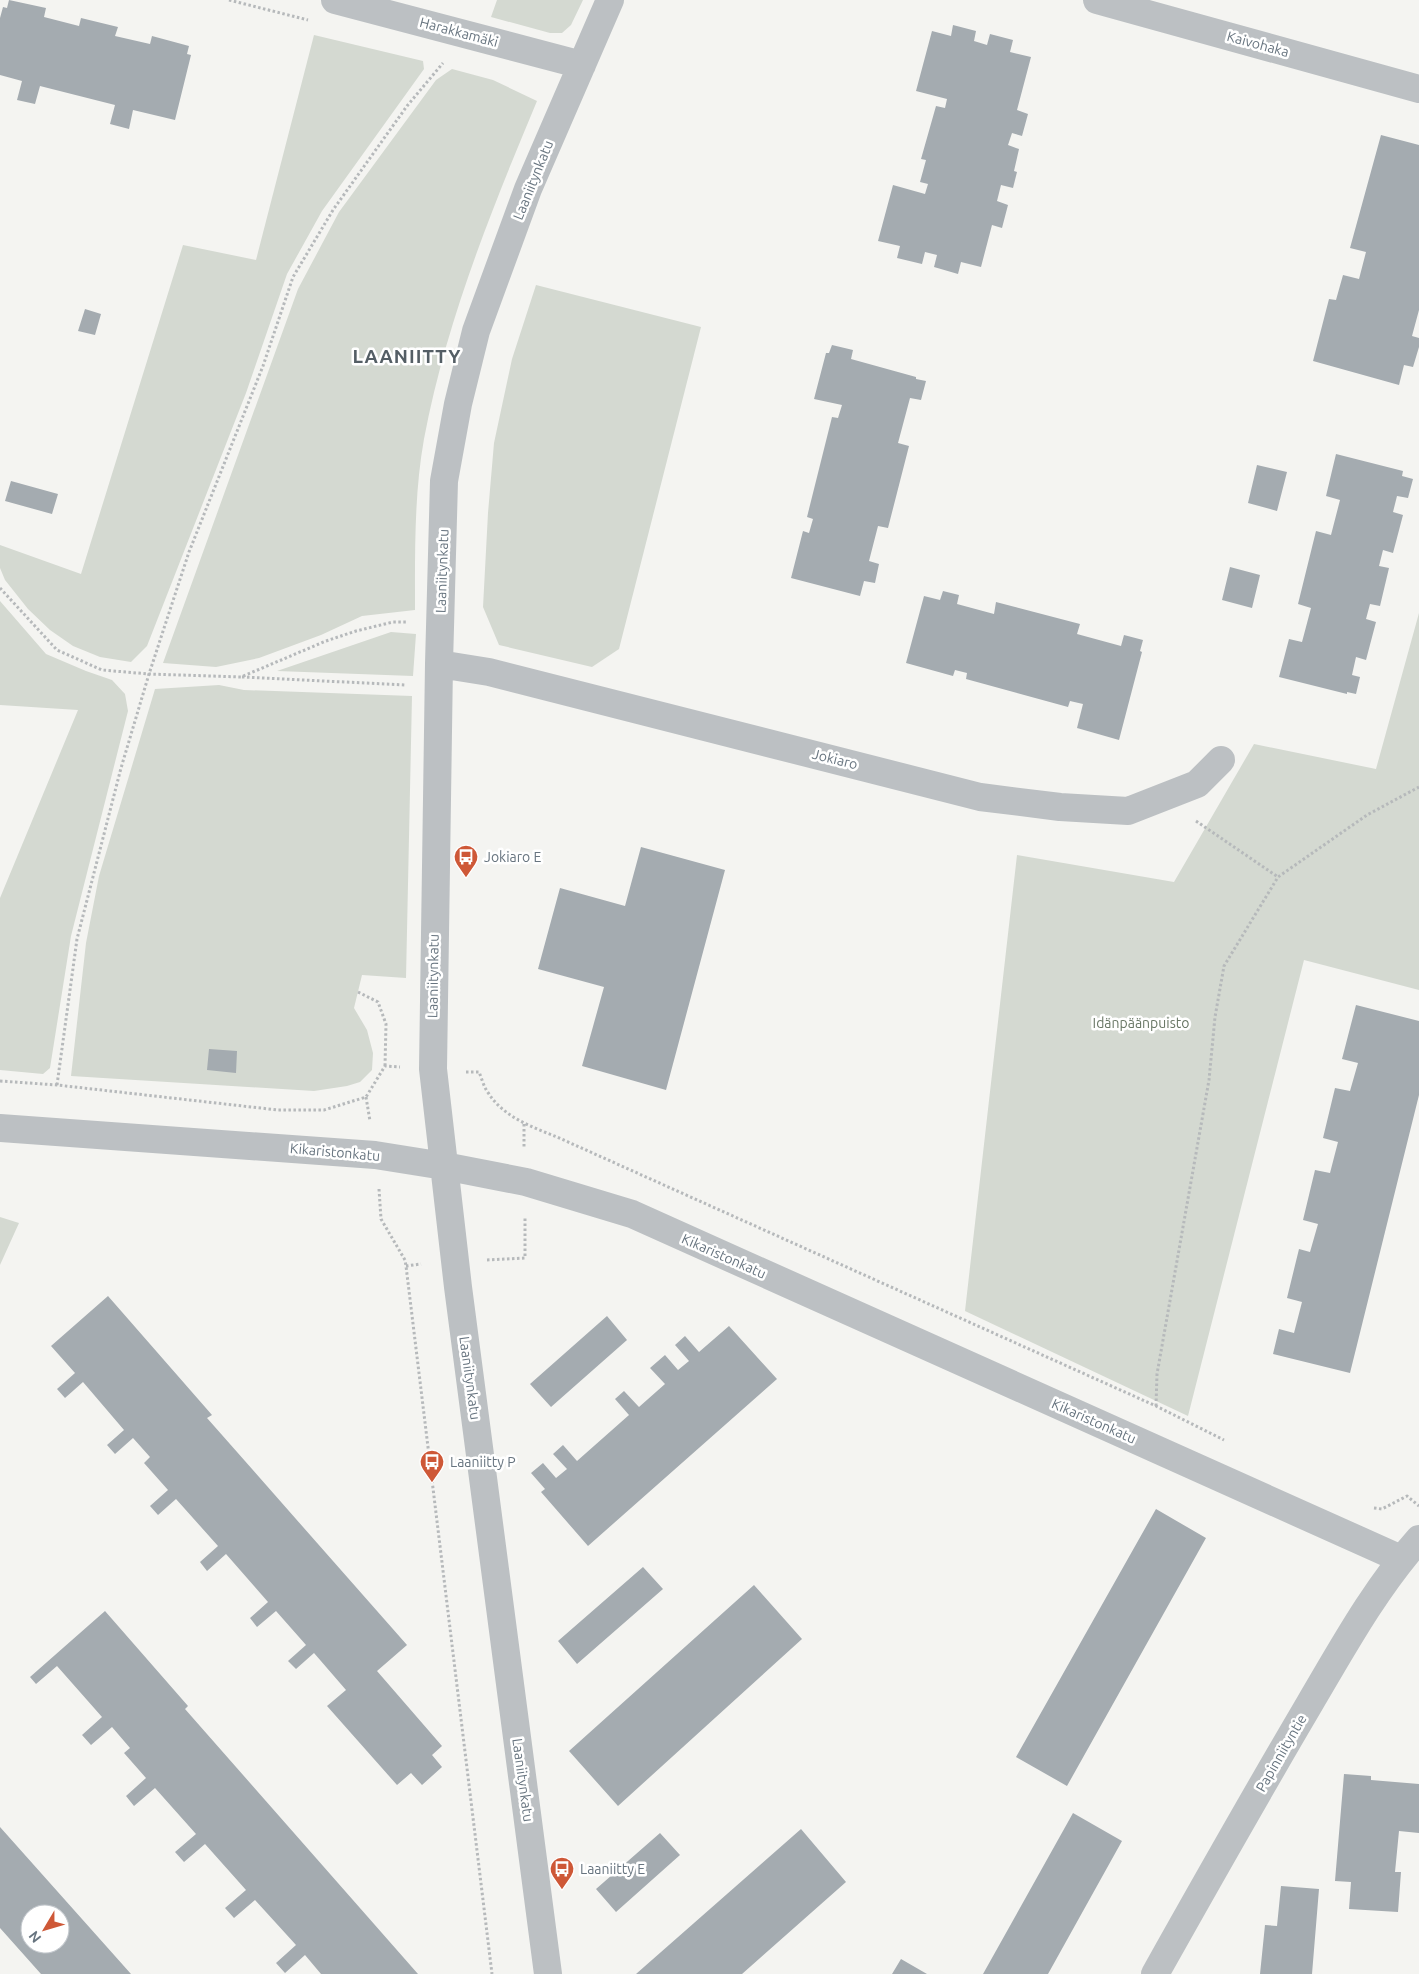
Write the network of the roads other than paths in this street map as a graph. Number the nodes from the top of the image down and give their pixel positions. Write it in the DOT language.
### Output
graph roads {
  1 [pos="335,0"];
  2 [pos="610,0"];
  3 [pos="1097,0"];
  4 [pos="582,65"];
  5 [pos="1419,89"];
  6 [pos="439,675"];
  7 [pos="1221,760"];
  8 [pos="0,1128"];
  9 [pos="444,1166"];
  10 [pos="1419,1538"];
  11 [pos="1401,1559"];
  12 [pos="548,1974"];
  13 [pos="1155,1974"];
  1 -- 4 [label="street, Harakkamäki"];
  2 -- 4 [label="street, Laaniitynkatu"];
  3 -- 5 [label="street, Kaivohaka"];
  4 -- 6 [label="street, Laaniitynkatu"];
  6 -- 7 [label="street, Jokiaro"];
  6 -- 9 [label="street, Laaniitynkatu"];
  8 -- 9 [label="street, Kikaristonkatu"];
  9 -- 11 [label="street, Kikaristonkatu"];
  9 -- 12 [label="street, Laaniitynkatu"];
  10 -- 11 [label="street, Papinniityntie"];
  11 -- 13 [label="street, Papinniityntie"];
}
